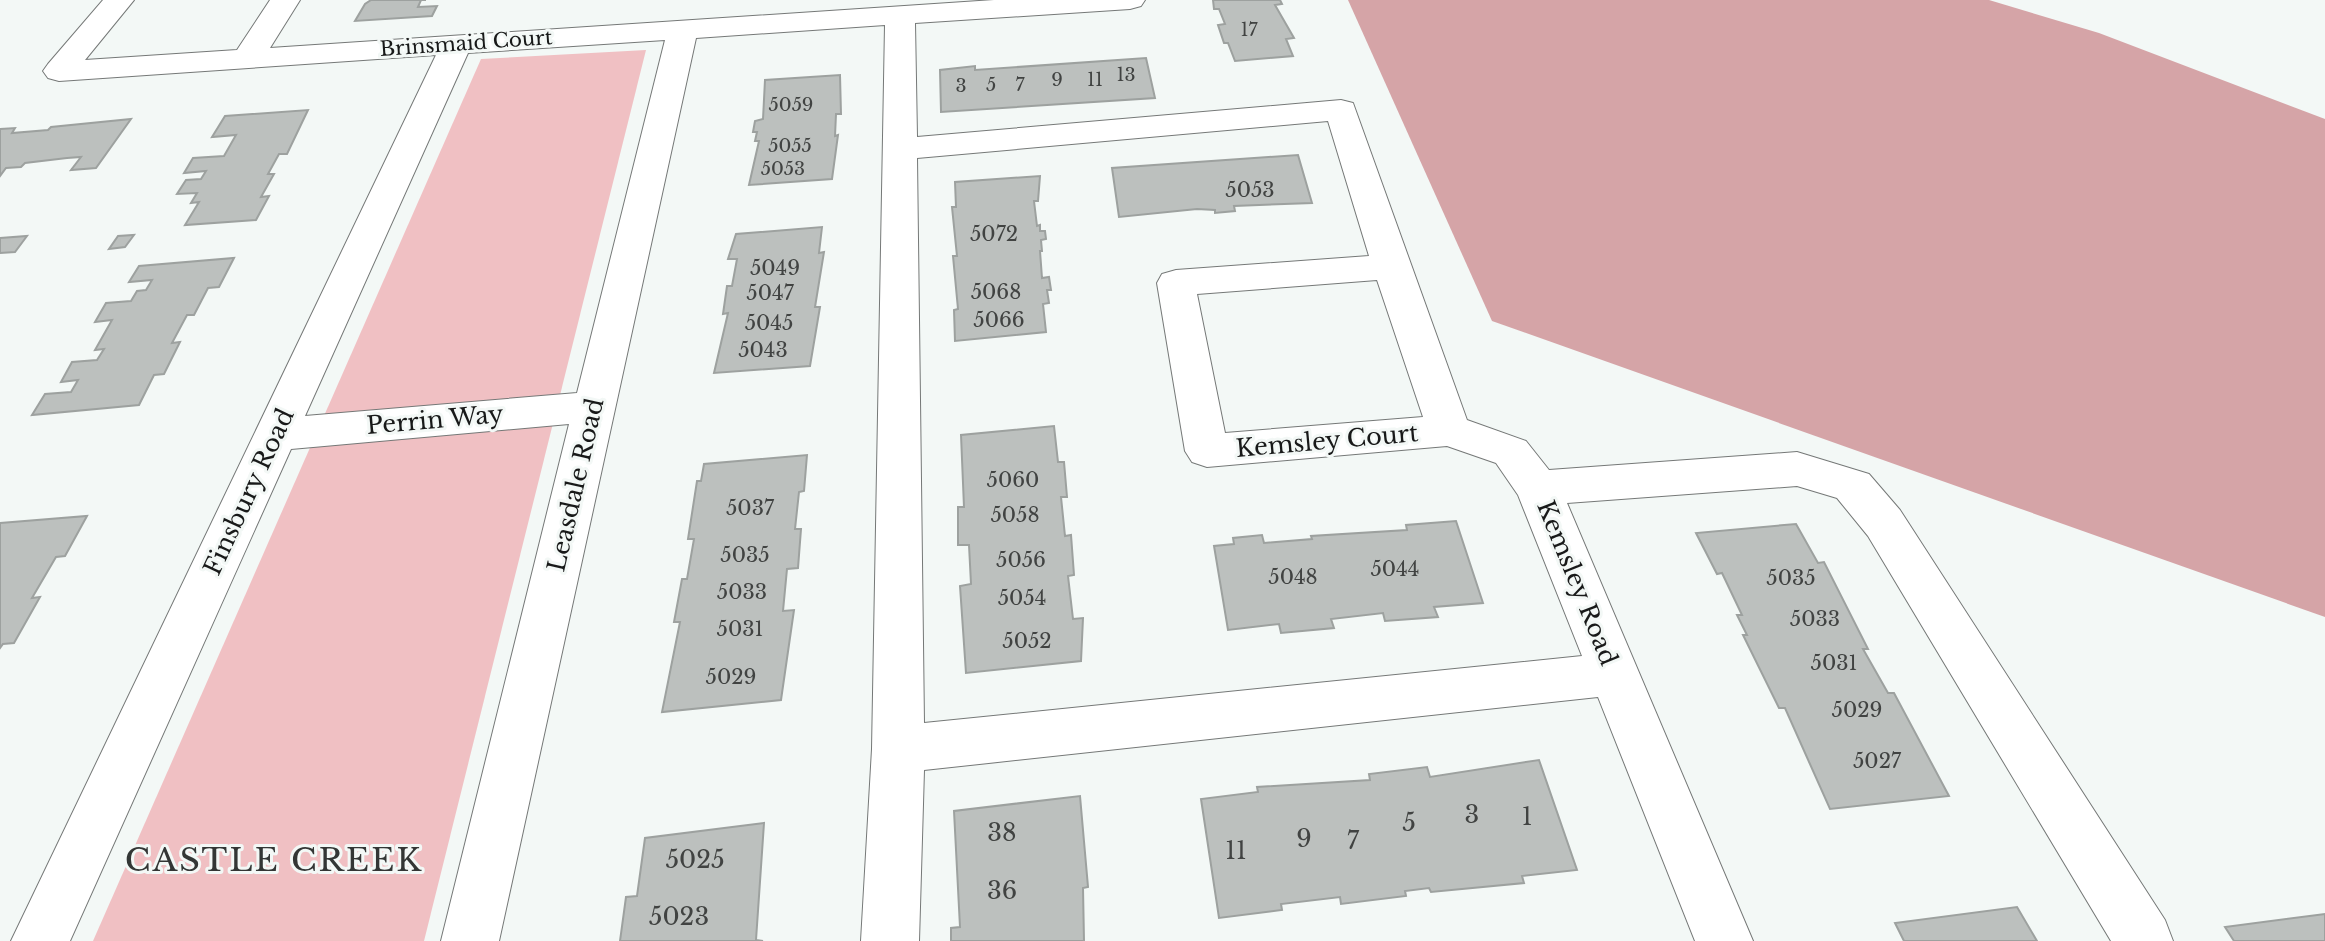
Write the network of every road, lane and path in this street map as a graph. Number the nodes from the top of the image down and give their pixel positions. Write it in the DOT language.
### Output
graph roads {
  1 [pos="119,0"];
  2 [pos="285,0"];
  3 [pos="1130,0"];
  4 [pos="980,5"];
  5 [pos="900,16"];
  6 [pos="683,29"];
  7 [pos="457,43"];
  8 [pos="249,56"];
  9 [pos="900,149"];
  10 [pos="1391,267"];
  11 [pos="595,407"];
  12 [pos="1449,430"];
  13 [pos="276,434"];
  14 [pos="1538,488"];
  15 [pos="1614,674"];
  16 [pos="898,749"];
  17 [pos="40,941"];
  18 [pos="470,941"];
  19 [pos="890,941"];
  20 [pos="1724,941"];
  21 [pos="2144,941"];
  1 -- 8 [label="street, Brinsmaid Court"];
  2 -- 8 [label="street"];
  3 -- 4 [label="street, Brinsmaid Court"];
  4 -- 5 [label="street, Brinsmaid Court"];
  5 -- 6 [label="street, Brinsmaid Court"];
  5 -- 9 [label="street"];
  6 -- 7 [label="street, Brinsmaid Court"];
  6 -- 11 [label="street, Leasdale Road"];
  7 -- 8 [label="street, Brinsmaid Court"];
  7 -- 13 [label="street, Finsbury Road"];
  9 -- 10 [label="street"];
  9 -- 16 [label="street"];
  10 -- 12 [label="street"];
  10 -- 12 [label="street, Kemsley Court"];
  11 -- 13 [label="street, Perrin Way"];
  11 -- 18 [label="street, Leasdale Road"];
  12 -- 14 [label="street, Kemsley Road"];
  13 -- 17 [label="street, Finsbury Road"];
  14 -- 15 [label="street, Kemsley Road"];
  14 -- 21 [label="street"];
  15 -- 16 [label="street"];
  15 -- 20 [label="street, Kemsley Road"];
  16 -- 19 [label="street"];
}
